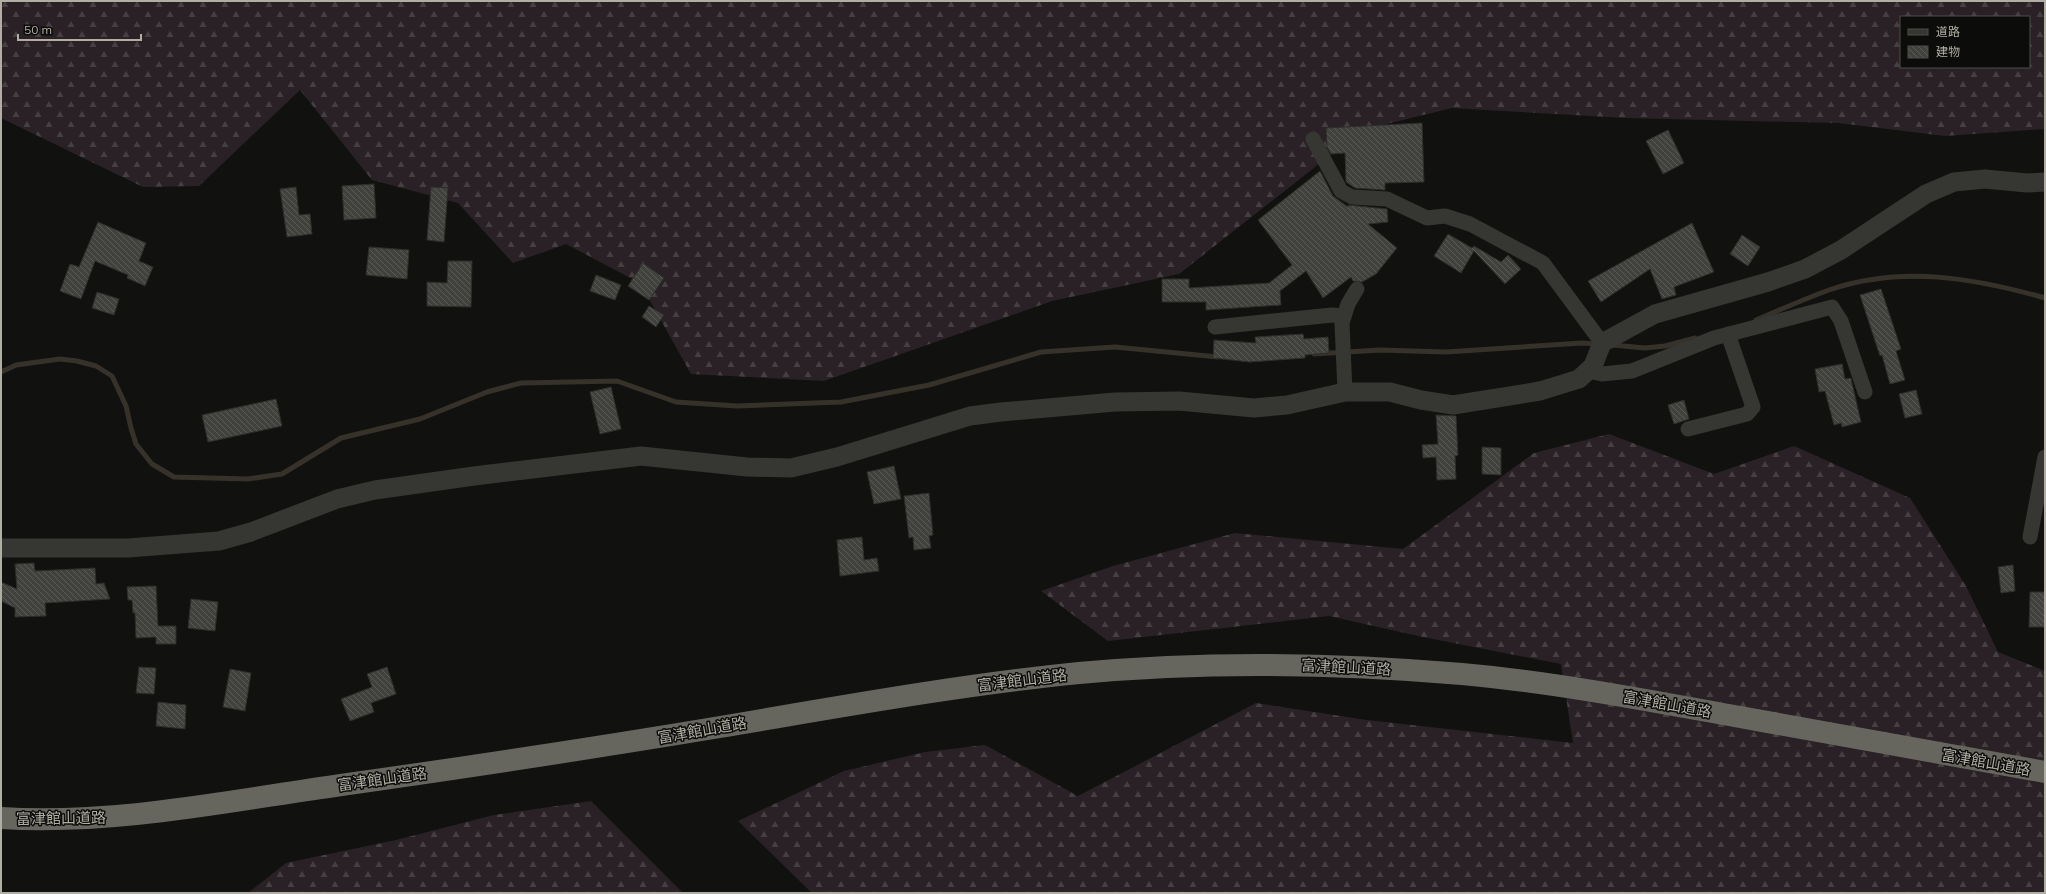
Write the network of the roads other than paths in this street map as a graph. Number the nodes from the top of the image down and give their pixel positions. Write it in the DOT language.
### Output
graph roads {
  1 [pos="1313,139"];
  2 [pos="2045,182"];
  3 [pos="1357,289"];
  4 [pos="1344,316"];
  5 [pos="1214,327"];
  6 [pos="1728,334"];
  7 [pos="1602,343"];
  8 [pos="1588,371"];
  9 [pos="1345,392"];
  10 [pos="1865,392"];
  11 [pos="1688,429"];
  12 [pos="2045,457"];
  13 [pos="2030,537"];
  14 [pos="1,548"];
  15 [pos="2045,772"];
  16 [pos="1,818"];
  1 -- 7 [label="street"];
  2 -- 7 [label="street"];
  3 -- 4 [label="street"];
  4 -- 5 [label="street"];
  4 -- 9 [label="street"];
  6 -- 8 [label="street"];
  6 -- 10 [label="street"];
  6 -- 11 [label="street"];
  7 -- 8 [label="street"];
  8 -- 9 [label="street"];
  9 -- 14 [label="street"];
  12 -- 13 [label="street"];
  15 -- 16 [label="highway, 富津館山道路"];
}
